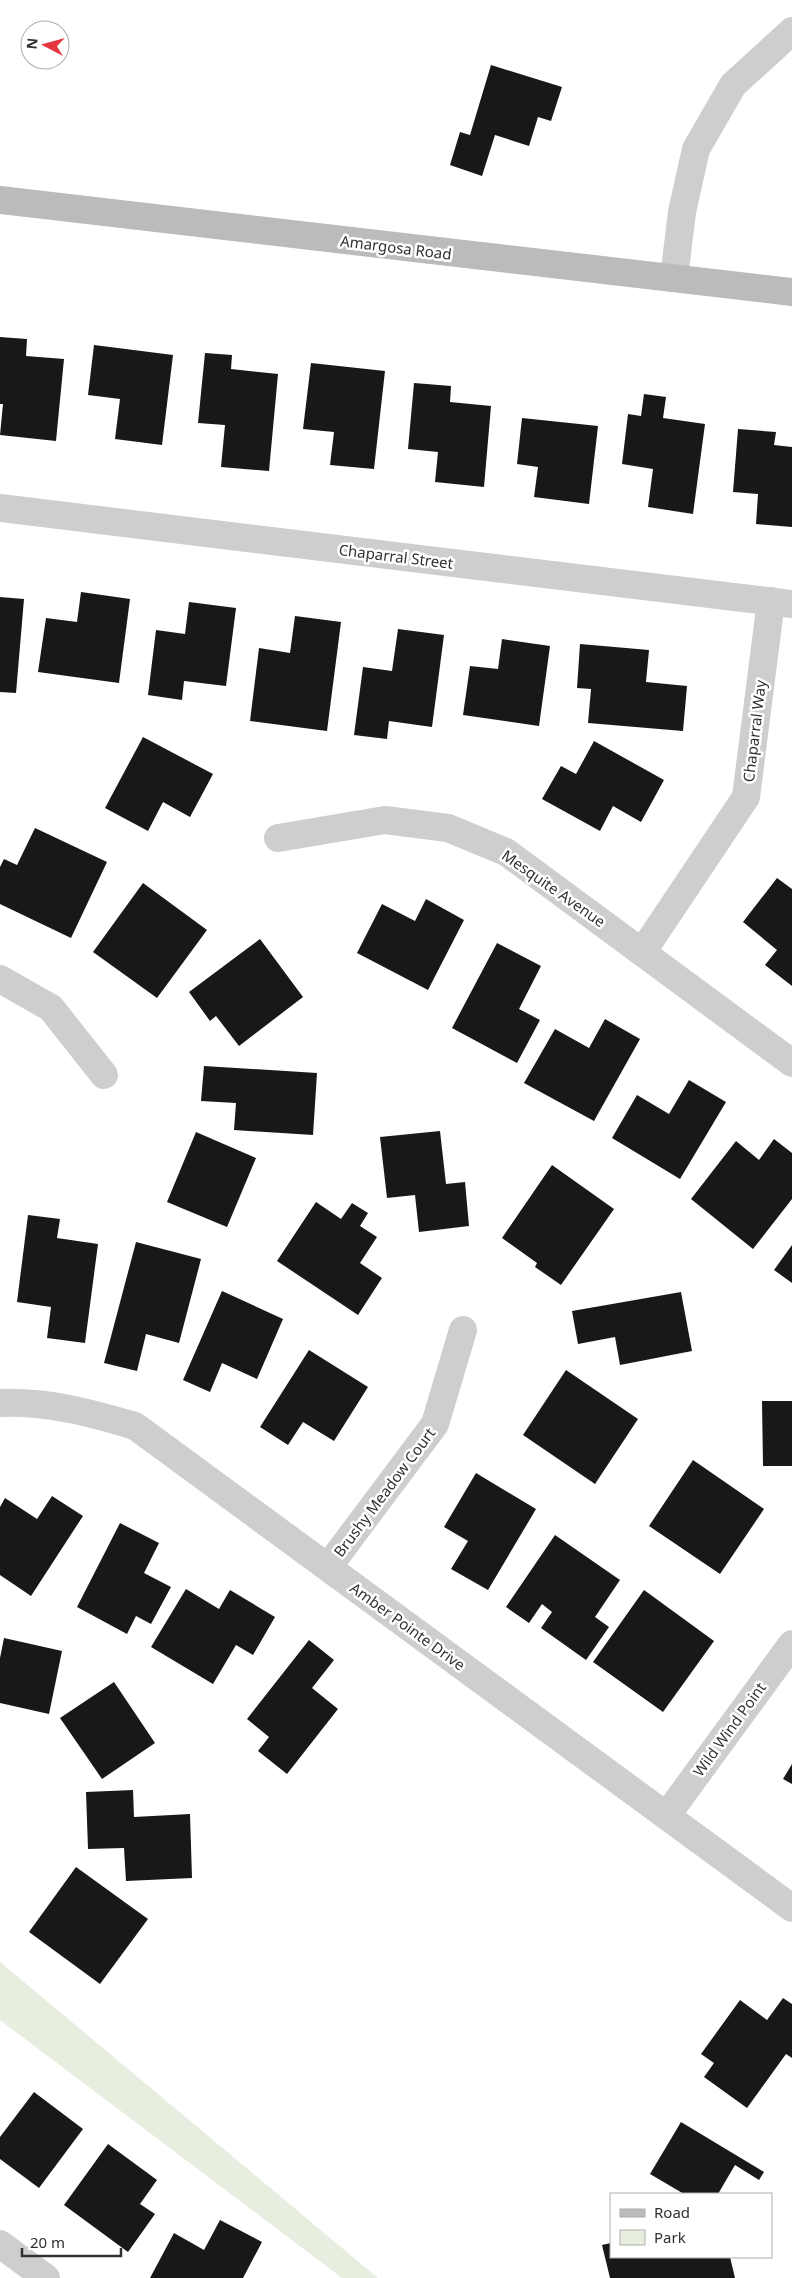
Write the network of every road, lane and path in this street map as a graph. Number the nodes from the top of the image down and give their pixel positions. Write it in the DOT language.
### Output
graph roads {
  1 [pos="792,31"];
  2 [pos="0,200"];
  3 [pos="674,278"];
  4 [pos="792,292"];
  5 [pos="0,508"];
  6 [pos="781,602"];
  7 [pos="278,838"];
  8 [pos="643,951"];
  9 [pos="0,979"];
  10 [pos="792,1062"];
  11 [pos="104,1075"];
  12 [pos="463,1330"];
  13 [pos="0,1404"];
  14 [pos="328,1567"];
  15 [pos="792,1644"];
  16 [pos="667,1815"];
  17 [pos="792,1908"];
  18 [pos="0,2244"];
  19 [pos="46,2278"];
  1 -- 3 [label="street"];
  2 -- 3 [label="main road, Amargosa Road"];
  3 -- 4 [label="main road, Amargosa Road"];
  5 -- 6 [label="street, Chaparral Street"];
  6 -- 8 [label="street, Chaparral Way"];
  7 -- 8 [label="street, Mesquite Avenue"];
  8 -- 10 [label="street, Mesquite Avenue"];
  9 -- 11 [label="street"];
  12 -- 14 [label="street, Brushy Meadow Court"];
  13 -- 14 [label="street, Amber Pointe Drive"];
  14 -- 16 [label="street, Amber Pointe Drive"];
  15 -- 16 [label="street, Wild Wind Point"];
  16 -- 17 [label="street, Amber Pointe Drive"];
  18 -- 19 [label="street"];
}
